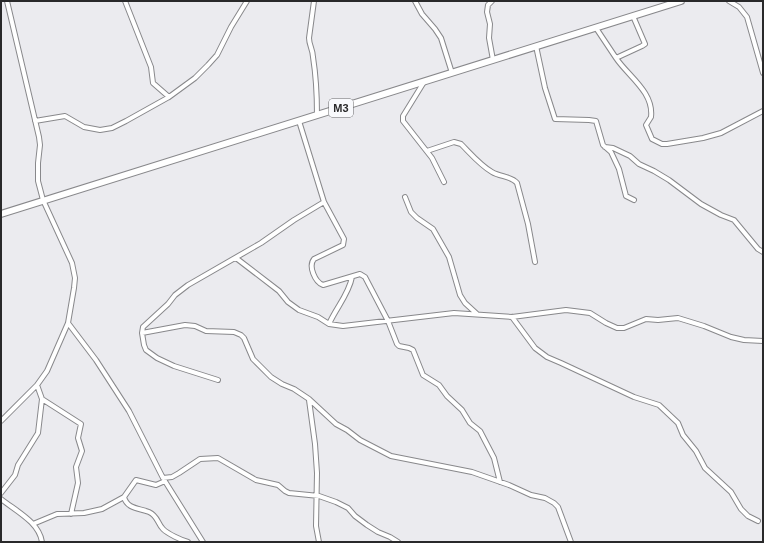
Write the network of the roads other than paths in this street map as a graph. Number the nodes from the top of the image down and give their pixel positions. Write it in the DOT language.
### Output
graph roads {
  1 [pos="7,1"];
  2 [pos="125,1"];
  3 [pos="247,1"];
  4 [pos="314,1"];
  5 [pos="415,1"];
  6 [pos="492,1"];
  7 [pos="681,1"];
  8 [pos="729,1"];
  9 [pos="633,16"];
  10 [pos="596,28"];
  11 [pos="536,46"];
  12 [pos="616,58"];
  13 [pos="493,60"];
  14 [pos="452,73"];
  15 [pos="763,73"];
  16 [pos="424,82"];
  17 [pos="169,97"];
  18 [pos="763,112"];
  19 [pos="317,115"];
  20 [pos="35,121"];
  21 [pos="299,121"];
  22 [pos="605,147"];
  23 [pos="427,151"];
  24 [pos="444,182"];
  25 [pos="405,197"];
  26 [pos="43,200"];
  27 [pos="634,200"];
  28 [pos="324,202"];
  29 [pos="1,214"];
  30 [pos="763,252"];
  31 [pos="236,258"];
  32 [pos="535,262"];
  33 [pos="352,277"];
  34 [pos="477,315"];
  35 [pos="512,317"];
  36 [pos="388,321"];
  37 [pos="68,323"];
  38 [pos="329,324"];
  39 [pos="142,333"];
  40 [pos="763,341"];
  41 [pos="218,380"];
  42 [pos="37,385"];
  43 [pos="42,399"];
  44 [pos="309,399"];
  45 [pos="1,421"];
  46 [pos="164,480"];
  47 [pos="500,482"];
  48 [pos="1,493"];
  49 [pos="316,495"];
  50 [pos="124,497"];
  51 [pos="1,499"];
  52 [pos="71,514"];
  53 [pos="758,521"];
  54 [pos="33,524"];
  55 [pos="201,541"];
  56 [pos="42,542"];
  57 [pos="188,542"];
  58 [pos="319,542"];
  59 [pos="398,542"];
  60 [pos="571,542"];
  1 -- 20 [label="street"];
  2 -- 17 [label="street"];
  3 -- 17 [label="street"];
  4 -- 19 [label="street"];
  5 -- 14 [label="street"];
  6 -- 13 [label="street"];
  7 -- 9 [label="main road, M3"];
  8 -- 15 [label="street"];
  9 -- 10 [label="main road, M3"];
  9 -- 12 [label="street"];
  10 -- 11 [label="main road, M3"];
  10 -- 12 [label="street"];
  11 -- 13 [label="main road, M3"];
  11 -- 22 [label="street"];
  12 -- 18 [label="street"];
  13 -- 14 [label="main road, M3"];
  14 -- 16 [label="main road, M3"];
  16 -- 19 [label="main road, M3"];
  16 -- 23 [label="street"];
  17 -- 20 [label="street"];
  19 -- 21 [label="main road, M3"];
  20 -- 26 [label="street"];
  21 -- 26 [label="main road, M3"];
  21 -- 28 [label="street"];
  22 -- 27 [label="street"];
  22 -- 30 [label="street"];
  23 -- 24 [label="street"];
  23 -- 32 [label="street"];
  25 -- 34 [label="street"];
  26 -- 29 [label="main road, M3"];
  26 -- 37 [label="street"];
  28 -- 31 [label="street"];
  28 -- 33 [label="street"];
  31 -- 38 [label="street"];
  31 -- 39 [label="street"];
  33 -- 36 [label="street"];
  33 -- 38 [label="street"];
  34 -- 35 [label="street"];
  34 -- 36 [label="street"];
  35 -- 40 [label="street"];
  35 -- 53 [label="street"];
  36 -- 38 [label="street"];
  36 -- 47 [label="street"];
  37 -- 42 [label="street"];
  37 -- 46 [label="street"];
  39 -- 41 [label="street"];
  39 -- 44 [label="street"];
  42 -- 43 [label="street"];
  42 -- 45 [label="street"];
  43 -- 48 [label="street"];
  43 -- 52 [label="street"];
  44 -- 47 [label="street"];
  44 -- 49 [label="street"];
  46 -- 49 [label="street"];
  46 -- 50 [label="street"];
  46 -- 55 [label="street"];
  47 -- 60 [label="street"];
  49 -- 58 [label="street"];
  49 -- 59 [label="street"];
  50 -- 52 [label="street"];
  50 -- 57 [label="street"];
  51 -- 54 [label="street"];
  52 -- 54 [label="street"];
  54 -- 56 [label="street"];
}
